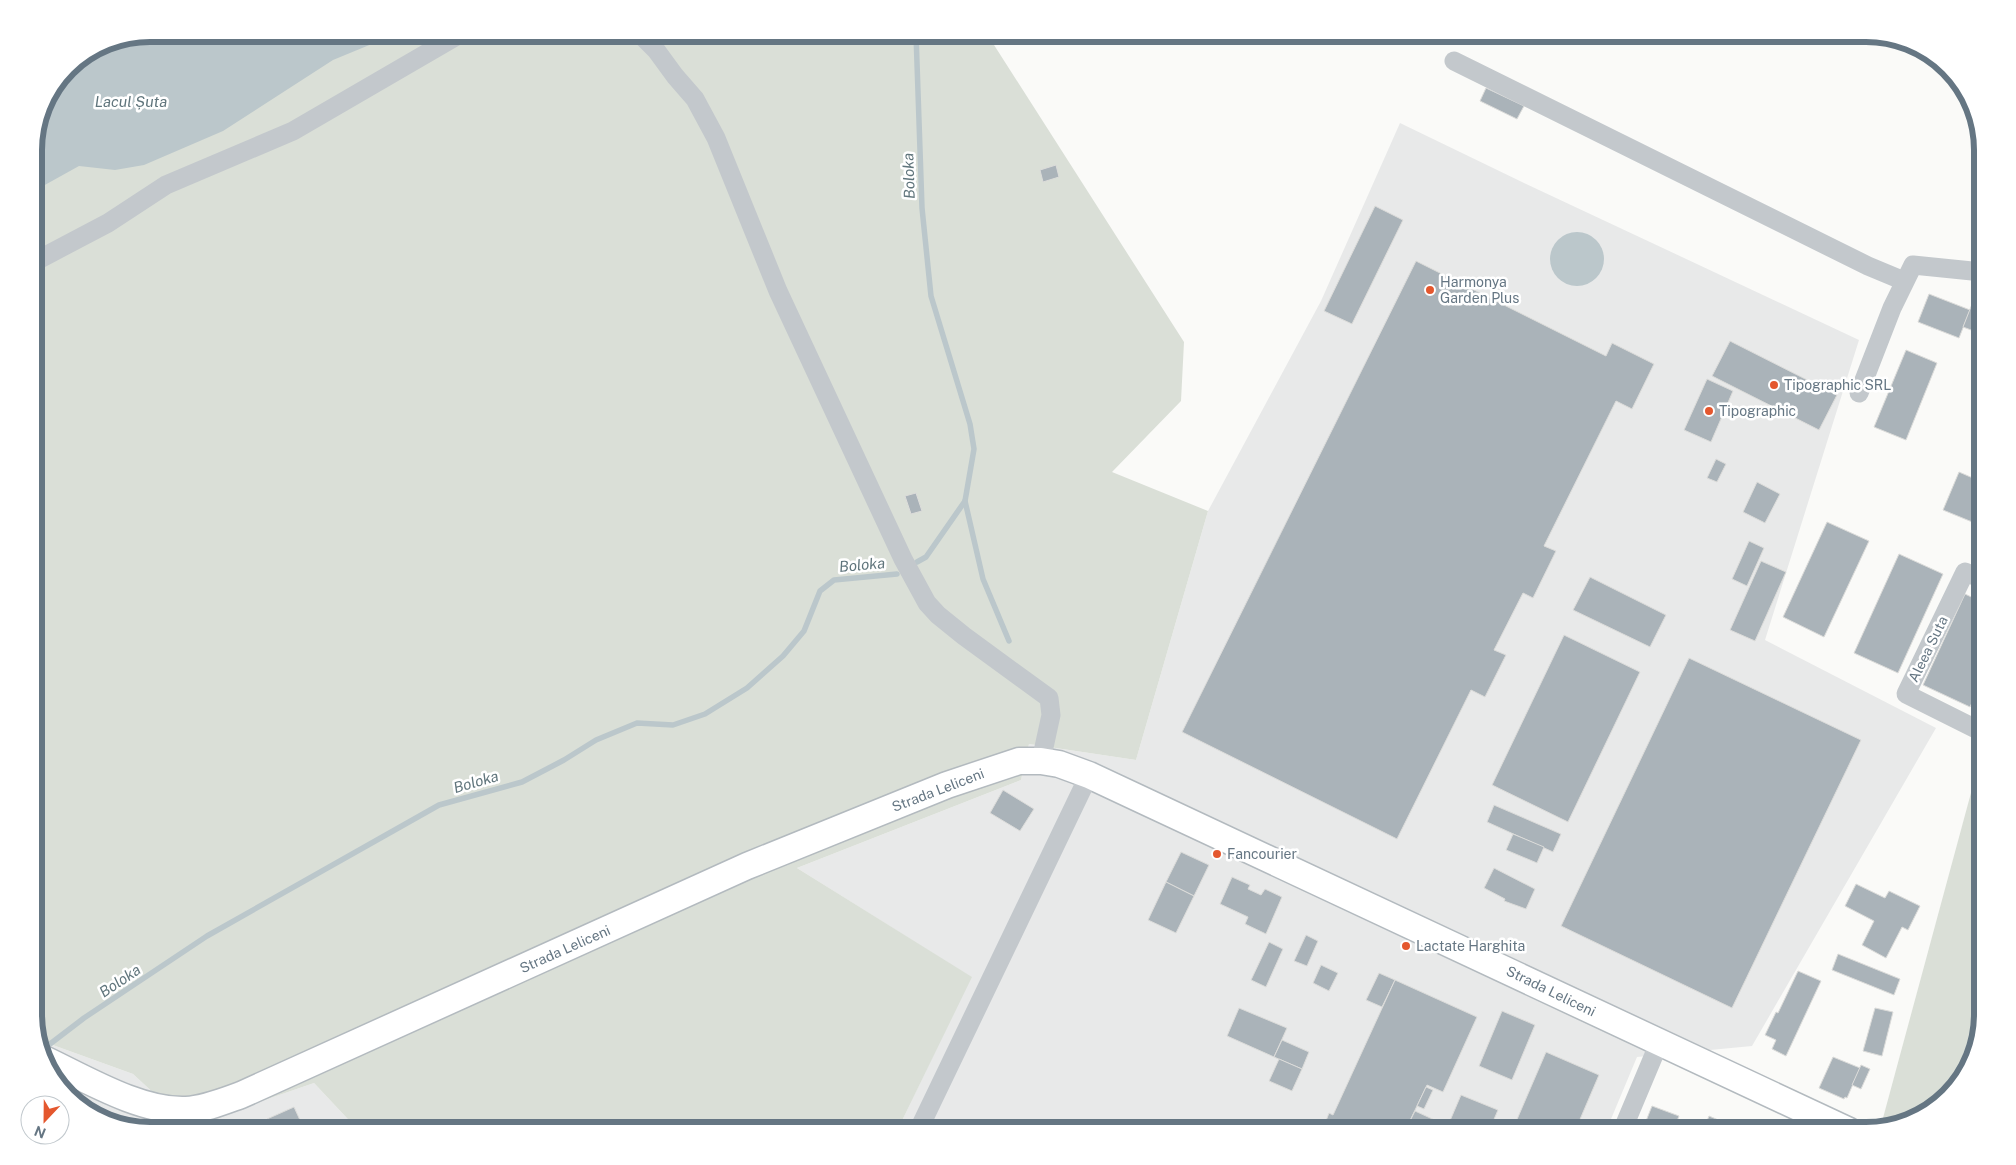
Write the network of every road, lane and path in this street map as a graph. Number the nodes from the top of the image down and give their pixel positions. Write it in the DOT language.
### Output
graph roads {
  1 [pos="446,42"];
  2 [pos="648,42"];
  3 [pos="1454,62"];
  4 [pos="43,257"];
  5 [pos="1973,271"];
  6 [pos="1904,281"];
  7 [pos="1859,394"];
  8 [pos="1973,575"];
  9 [pos="1974,728"];
  10 [pos="1041,761"];
  11 [pos="1090,776"];
  12 [pos="1659,1044"];
  13 [pos="55,1064"];
  14 [pos="168,1121"];
  15 [pos="922,1122"];
  16 [pos="1626,1122"];
  17 [pos="1829,1122"];
  1 -- 4 [label="street"];
  2 -- 10 [label="street"];
  3 -- 6 [label="street"];
  5 -- 6 [label="street"];
  6 -- 7 [label="street"];
  8 -- 9 [label="street, Aleea Suta"];
  10 -- 11 [label="main road, Strada Leliceni"];
  10 -- 14 [label="main road, Strada Leliceni"];
  11 -- 12 [label="main road, Strada Leliceni"];
  11 -- 15 [label="street"];
  12 -- 16 [label="street"];
  12 -- 17 [label="main road, Strada Leliceni"];
  13 -- 14 [label="main road, Strada Leliceni"];
}
